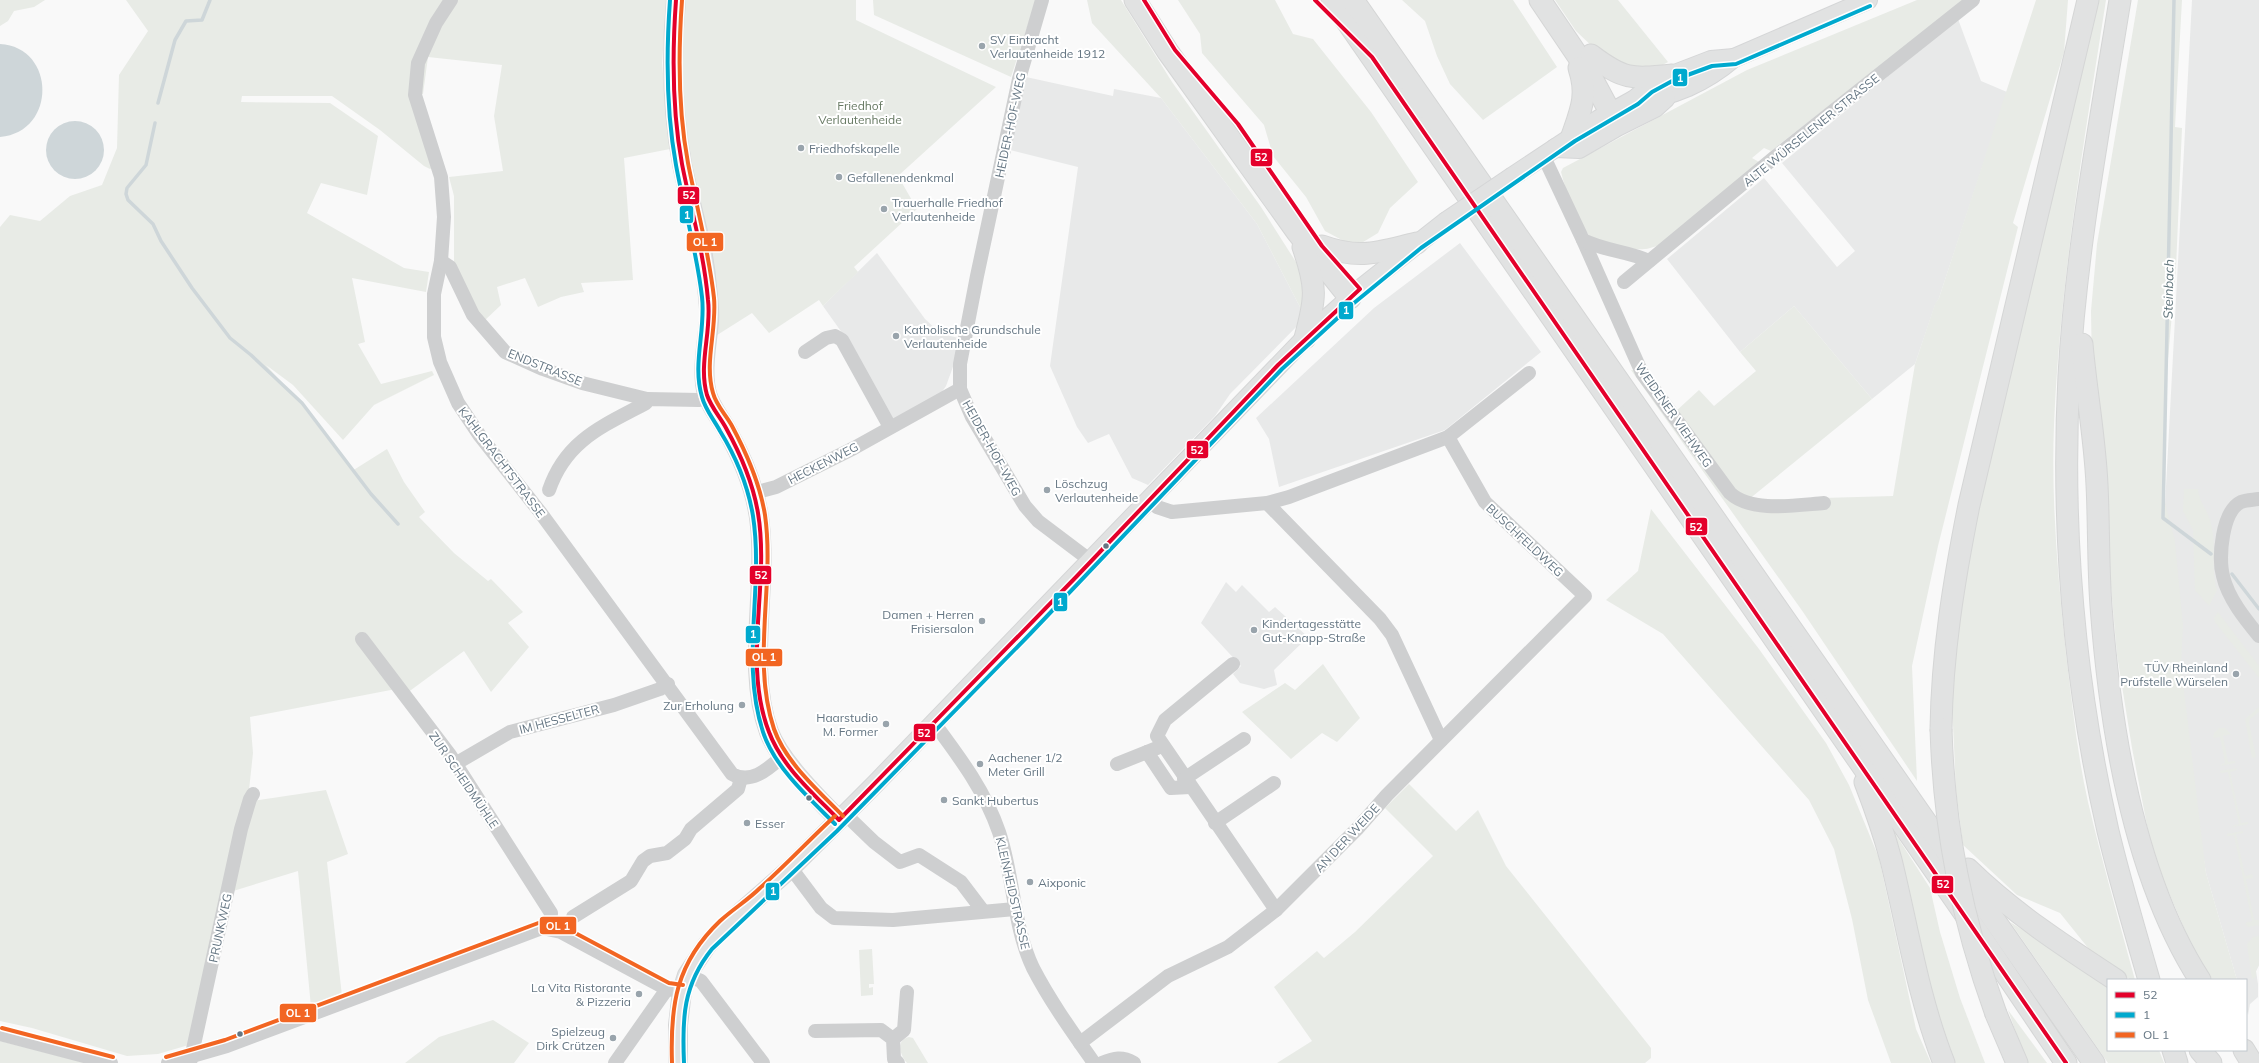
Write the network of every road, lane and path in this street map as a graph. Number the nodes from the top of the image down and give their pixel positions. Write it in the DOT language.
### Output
graph roads {
  1 [pos="451,0"];
  2 [pos="676,0"];
  3 [pos="1042,0"];
  4 [pos="1135,0"];
  5 [pos="1144,0"];
  6 [pos="1315,0"];
  7 [pos="1332,0"];
  8 [pos="1540,0"];
  9 [pos="1552,0"];
  10 [pos="1868,0"];
  11 [pos="1973,0"];
  12 [pos="2088,0"];
  13 [pos="2120,0"];
  14 [pos="1356,3"];
  15 [pos="1568,39"];
  16 [pos="1591,55"];
  17 [pos="1372,57"];
  18 [pos="1671,85"];
  19 [pos="1622,106"];
  20 [pos="1572,136"];
  21 [pos="1549,153"];
  22 [pos="1297,232"];
  23 [pos="1583,240"];
  24 [pos="1417,244"];
  25 [pos="1322,246"];
  26 [pos="441,261"];
  27 [pos="1649,261"];
  28 [pos="1624,282"];
  29 [pos="2077,288"];
  30 [pos="1355,294"];
  31 [pos="1306,338"];
  32 [pos="805,352"];
  33 [pos="1529,373"];
  34 [pos="960,389"];
  35 [pos="708,398"];
  36 [pos="647,399"];
  37 [pos="890,427"];
  38 [pos="1448,437"];
  39 [pos="549,490"];
  40 [pos="754,493"];
  41 [pos="2259,499"];
  42 [pos="1150,500"];
  43 [pos="1267,503"];
  44 [pos="1824,503"];
  45 [pos="1091,561"];
  46 [pos="1585,596"];
  47 [pos="2259,636"];
  48 [pos="362,639"];
  49 [pos="1233,664"];
  50 [pos="668,684"];
  51 [pos="934,723"];
  52 [pos="1244,739"];
  53 [pos="1441,740"];
  54 [pos="1162,746"];
  55 [pos="1147,752"];
  56 [pos="1856,755"];
  57 [pos="783,756"];
  58 [pos="455,764"];
  59 [pos="1117,764"];
  60 [pos="741,778"];
  61 [pos="1187,783"];
  62 [pos="1274,783"];
  63 [pos="254,794"];
  64 [pos="842,817"];
  65 [pos="1215,823"];
  66 [pos="1936,838"];
  67 [pos="791,868"];
  68 [pos="1015,909"];
  69 [pos="1276,910"];
  70 [pos="983,911"];
  71 [pos="572,917"];
  72 [pos="550,928"];
  73 [pos="2114,979"];
  74 [pos="2149,979"];
  75 [pos="2199,979"];
  76 [pos="678,985"];
  77 [pos="907,992"];
  78 [pos="815,1031"];
  79 [pos="0,1034"];
  80 [pos="893,1039"];
  81 [pos="1080,1043"];
  82 [pos="2173,1051"];
  83 [pos="2201,1051"];
  84 [pos="2245,1051"];
  85 [pos="191,1060"];
  86 [pos="111,1063"];
  87 [pos="168,1063"];
  88 [pos="615,1063"];
  89 [pos="678,1063"];
  90 [pos="763,1063"];
  91 [pos="898,1063"];
  92 [pos="1094,1063"];
  93 [pos="1102,1063"];
  94 [pos="1134,1063"];
  95 [pos="1944,1063"];
  96 [pos="2017,1063"];
  97 [pos="2066,1063"];
  98 [pos="2094,1063"];
  99 [pos="2177,1063"];
  100 [pos="2211,1063"];
  101 [pos="2252,1063"];
  1 -- 26 [label="street, KAHLGRACHTSTRASSE"];
  2 -- 35 [label="main road"];
  3 -- 34 [label="street, HEIDER-HOF-WEG"];
  4 -- 22 [label="highway"];
  5 -- 25 [label="highway"];
  6 -- 17 [label="highway"];
  7 -- 17 [label="highway"];
  8 -- 15 [label="highway"];
  9 -- 16 [label="highway"];
  10 -- 18 [label="main road"];
  11 -- 27 [label="street, ALTE WÜRSELENER STRASSE"];
  12 -- 96 [label="highway, bridge"];
  13 -- 29 [label="highway"];
  14 -- 66 [label="highway"];
  15 -- 19 [label="highway"];
  15 -- 20 [label="highway"];
  16 -- 18 [label="highway"];
  16 -- 19 [label="highway"];
  17 -- 56 [label="highway"];
  18 -- 19 [label="main road"];
  18 -- 21 [label="main road"];
  19 -- 20 [label="main road"];
  20 -- 21 [label="main road"];
  21 -- 23 [label="street, WEIDENER VIEHWEG"];
  21 -- 24 [label="main road, bridge"];
  22 -- 30 [label="highway"];
  22 -- 31 [label="highway"];
  23 -- 27 [label="street"];
  23 -- 44 [label="street, WEIDENER VIEHWEG"];
  24 -- 25 [label="highway"];
  24 -- 30 [label="main road"];
  25 -- 30 [label="highway"];
  26 -- 36 [label="street, ENDSTRASSE"];
  26 -- 50 [label="street, KAHLGRACHTSTRASSE"];
  27 -- 28 [label="street, ALTE WÜRSELENER STRASSE"];
  29 -- 74 [label="highway"];
  29 -- 75 [label="highway"];
  30 -- 31 [label="main road"];
  31 -- 42 [label="main road"];
  32 -- 37 [label="street"];
  33 -- 38 [label="street"];
  34 -- 37 [label="street, HECKENWEG"];
  34 -- 45 [label="street, HEIDER-HOF-WEG"];
  35 -- 36 [label="street, ENDSTRASSE"];
  35 -- 40 [label="main road"];
  36 -- 39 [label="street"];
  37 -- 40 [label="street, HECKENWEG"];
  38 -- 43 [label="street"];
  38 -- 46 [label="street, BUSCHFELDWEG"];
  40 -- 57 [label="main road"];
  41 -- 47 [label="street"];
  42 -- 43 [label="street"];
  42 -- 45 [label="main road"];
  43 -- 53 [label="street"];
  45 -- 51 [label="main road"];
  46 -- 53 [label="street, AN DER WEIDE"];
  48 -- 58 [label="street, ZUR SCHEIDMÜHLE"];
  49 -- 54 [label="street"];
  50 -- 58 [label="street, IM HESSELTER"];
  50 -- 60 [label="street, KAHLGRACHTSTRASSE"];
  51 -- 64 [label="main road"];
  51 -- 68 [label="street, KLEINHEIDSTRASSE"];
  52 -- 61 [label="street"];
  53 -- 69 [label="street, AN DER WEIDE"];
  54 -- 55 [label="street"];
  54 -- 61 [label="street"];
  55 -- 59 [label="street"];
  55 -- 61 [label="street"];
  56 -- 95 [label="highway"];
  56 -- 97 [label="highway"];
  57 -- 60 [label="street"];
  57 -- 64 [label="main road"];
  58 -- 72 [label="street, ZUR SCHEIDMÜHLE"];
  60 -- 71 [label="street"];
  61 -- 65 [label="street"];
  62 -- 65 [label="street"];
  63 -- 85 [label="street, PRUNKWEG"];
  64 -- 67 [label="main road"];
  64 -- 70 [label="street"];
  65 -- 69 [label="street"];
  66 -- 73 [label="highway"];
  66 -- 98 [label="highway"];
  67 -- 70 [label="street"];
  67 -- 76 [label="main road"];
  68 -- 70 [label="street"];
  68 -- 81 [label="street, KLEINHEIDSTRASSE"];
  69 -- 81 [label="street, AN DER WEIDE"];
  72 -- 76 [label="street"];
  72 -- 85 [label="street"];
  76 -- 88 [label="street"];
  76 -- 89 [label="main road"];
  76 -- 90 [label="street"];
  77 -- 80 [label="street"];
  78 -- 80 [label="street"];
  79 -- 86 [label="street"];
  80 -- 91 [label="street"];
  81 -- 92 [label="street, KLEINHEIDSTRASSE"];
  82 -- 99 [label="highway"];
  83 -- 100 [label="highway"];
  84 -- 101 [label="highway"];
  85 -- 87 [label="street"];
  93 -- 94 [label="street"];
}
